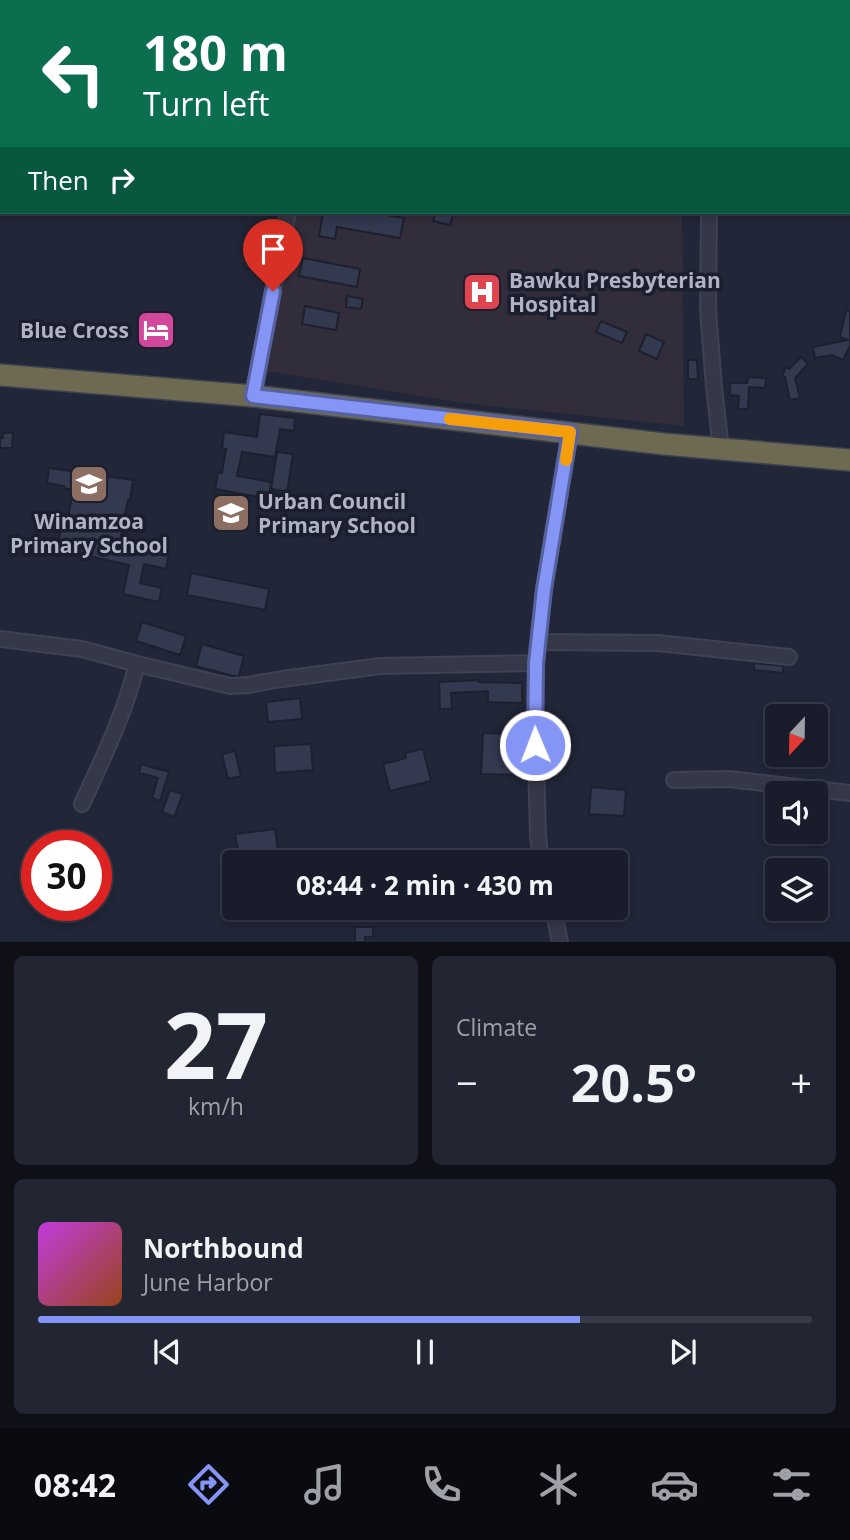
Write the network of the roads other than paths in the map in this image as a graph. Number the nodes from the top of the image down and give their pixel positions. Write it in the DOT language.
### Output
graph roads {
  1 [pos="288,214"];
  2 [pos="709,214"];
  3 [pos="0,375"];
  4 [pos="253,396"];
  5 [pos="570,432"];
  6 [pos="721,449"];
  7 [pos="850,460"];
  8 [pos="0,639"];
  9 [pos="539,642"];
  10 [pos="789,657"];
  11 [pos="536,663"];
  12 [pos="137,664"];
  13 [pos="674,780"];
  14 [pos="850,793"];
  15 [pos="82,804"];
  16 [pos="540,850"];
  17 [pos="555,920"];
  18 [pos="560,942"];
  1 -- 4 [label="street"];
  2 -- 6 [label="street"];
  3 -- 4 [label="highway"];
  4 -- 5 [label="highway"];
  5 -- 6 [label="highway"];
  5 -- 9 [label="street"];
  6 -- 7 [label="highway"];
  8 -- 12 [label="street"];
  9 -- 10 [label="street"];
  9 -- 11 [label="street"];
  11 -- 12 [label="street"];
  11 -- 16 [label="street"];
  12 -- 15 [label="street"];
  13 -- 14 [label="street"];
  17 -- 18 [label="street"];
}
